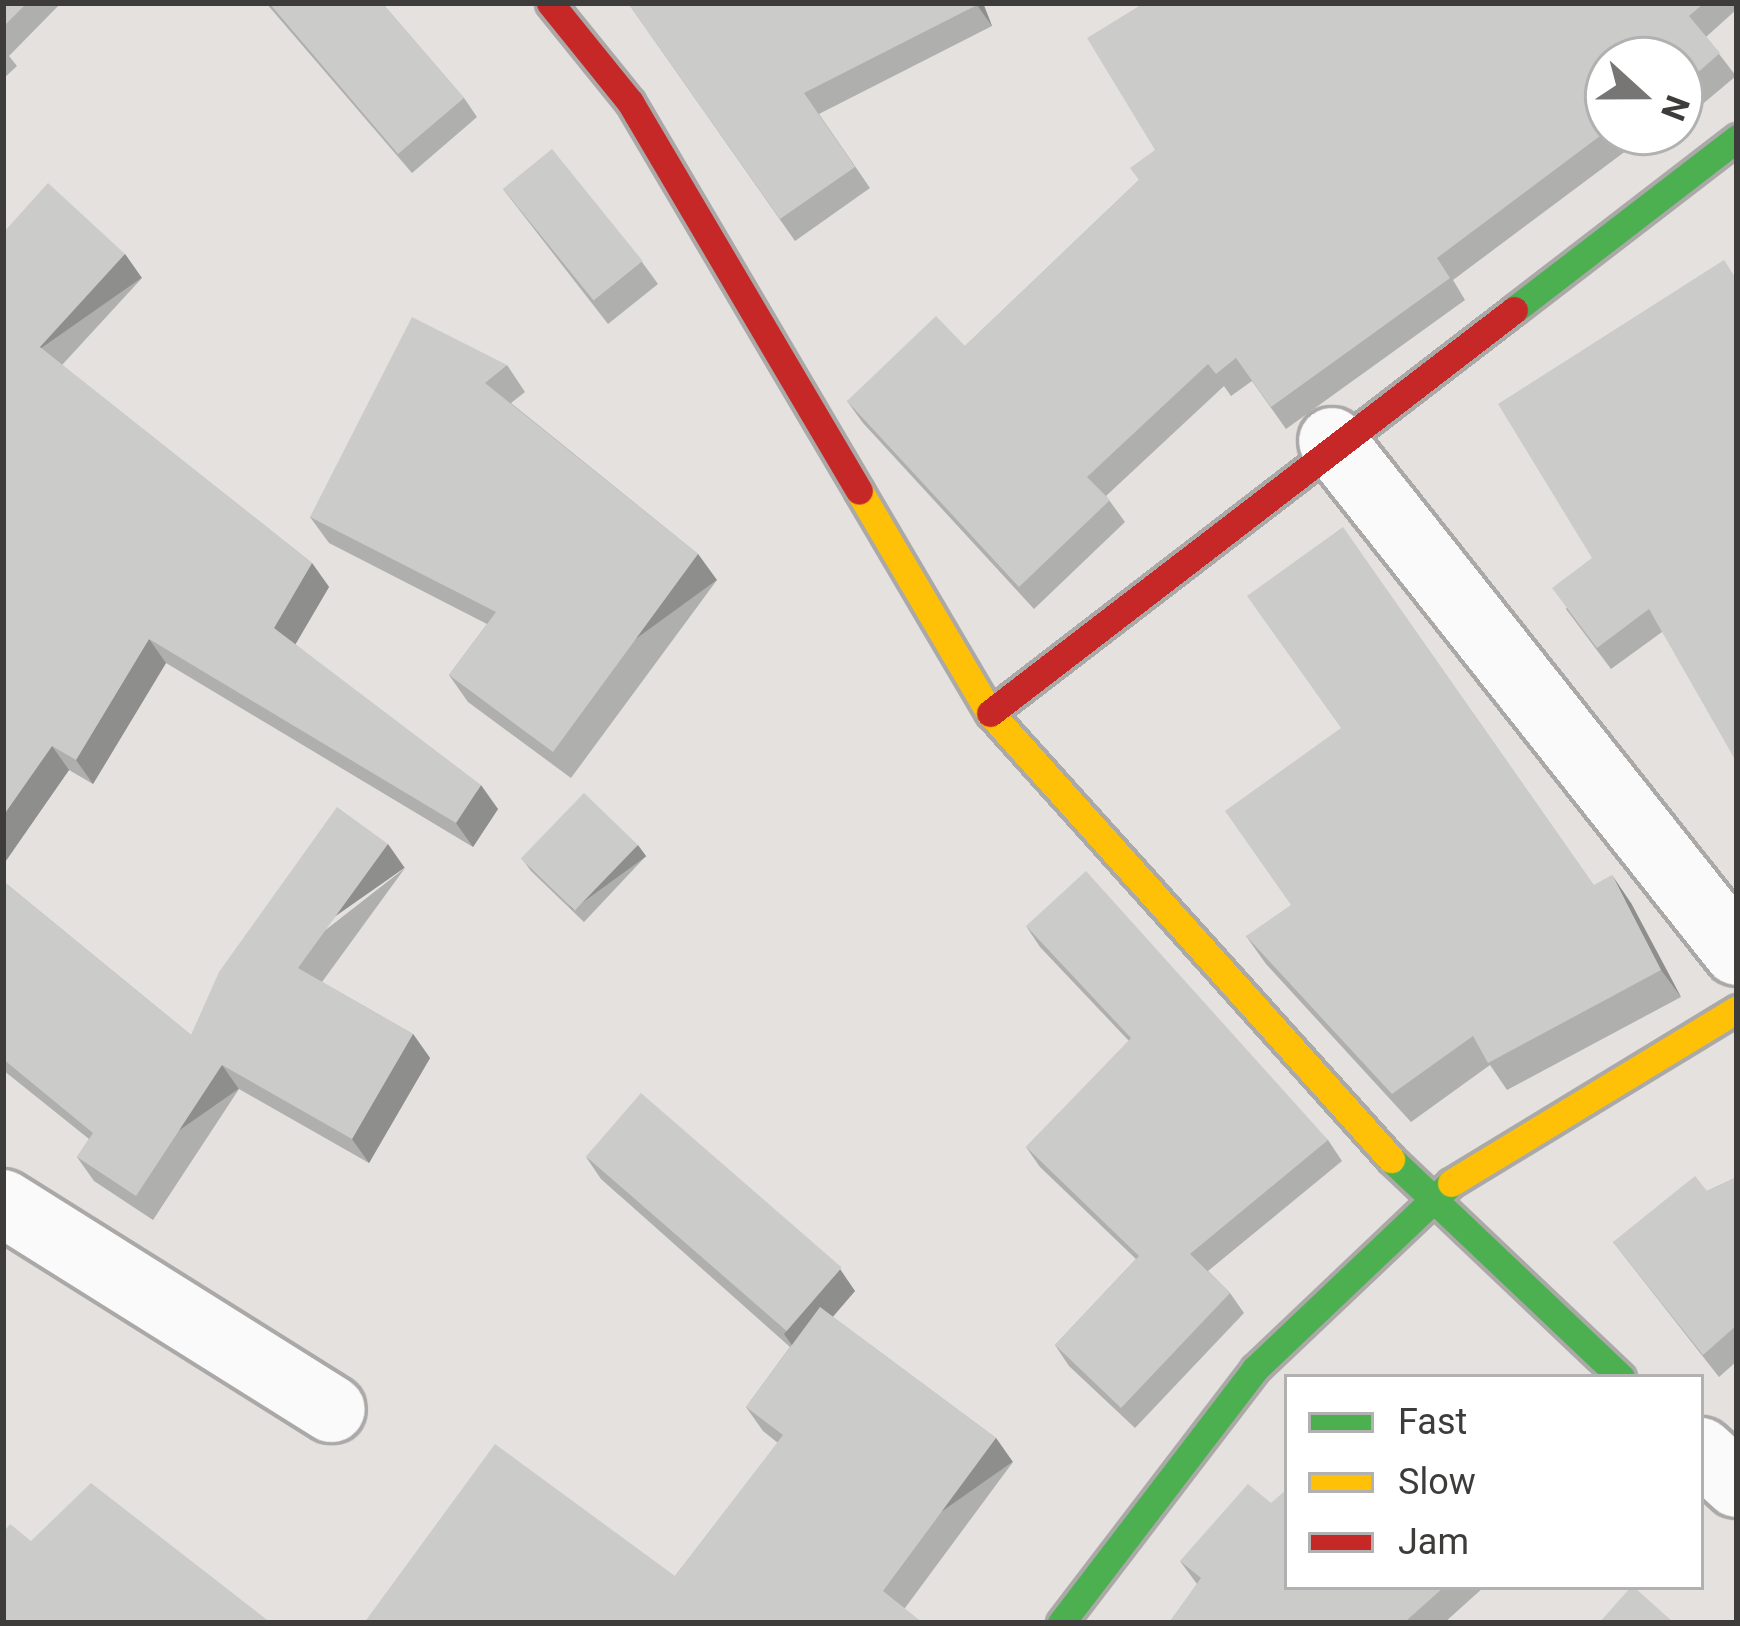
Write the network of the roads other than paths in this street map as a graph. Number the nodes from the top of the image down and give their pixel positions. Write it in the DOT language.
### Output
graph roads {
  1 [pos="550,3"];
  2 [pos="1737,138"];
  3 [pos="1332,441"];
  4 [pos="990,713"];
  5 [pos="1737,952"];
  6 [pos="1737,1009"];
  7 [pos="1426,1198"];
  8 [pos="3,1203"];
  9 [pos="1618,1374"];
  10 [pos="332,1409"];
  11 [pos="1704,1454"];
  12 [pos="1737,1484"];
  13 [pos="1060,1623"];
  1 -- 4 [label="street"];
  2 -- 3 [label="street"];
  3 -- 4 [label="street"];
  3 -- 5 [label="street"];
  4 -- 7 [label="street"];
  6 -- 7 [label="street"];
  7 -- 9 [label="street"];
  7 -- 13 [label="street"];
  8 -- 10 [label="street"];
  11 -- 12 [label="street"];
}
